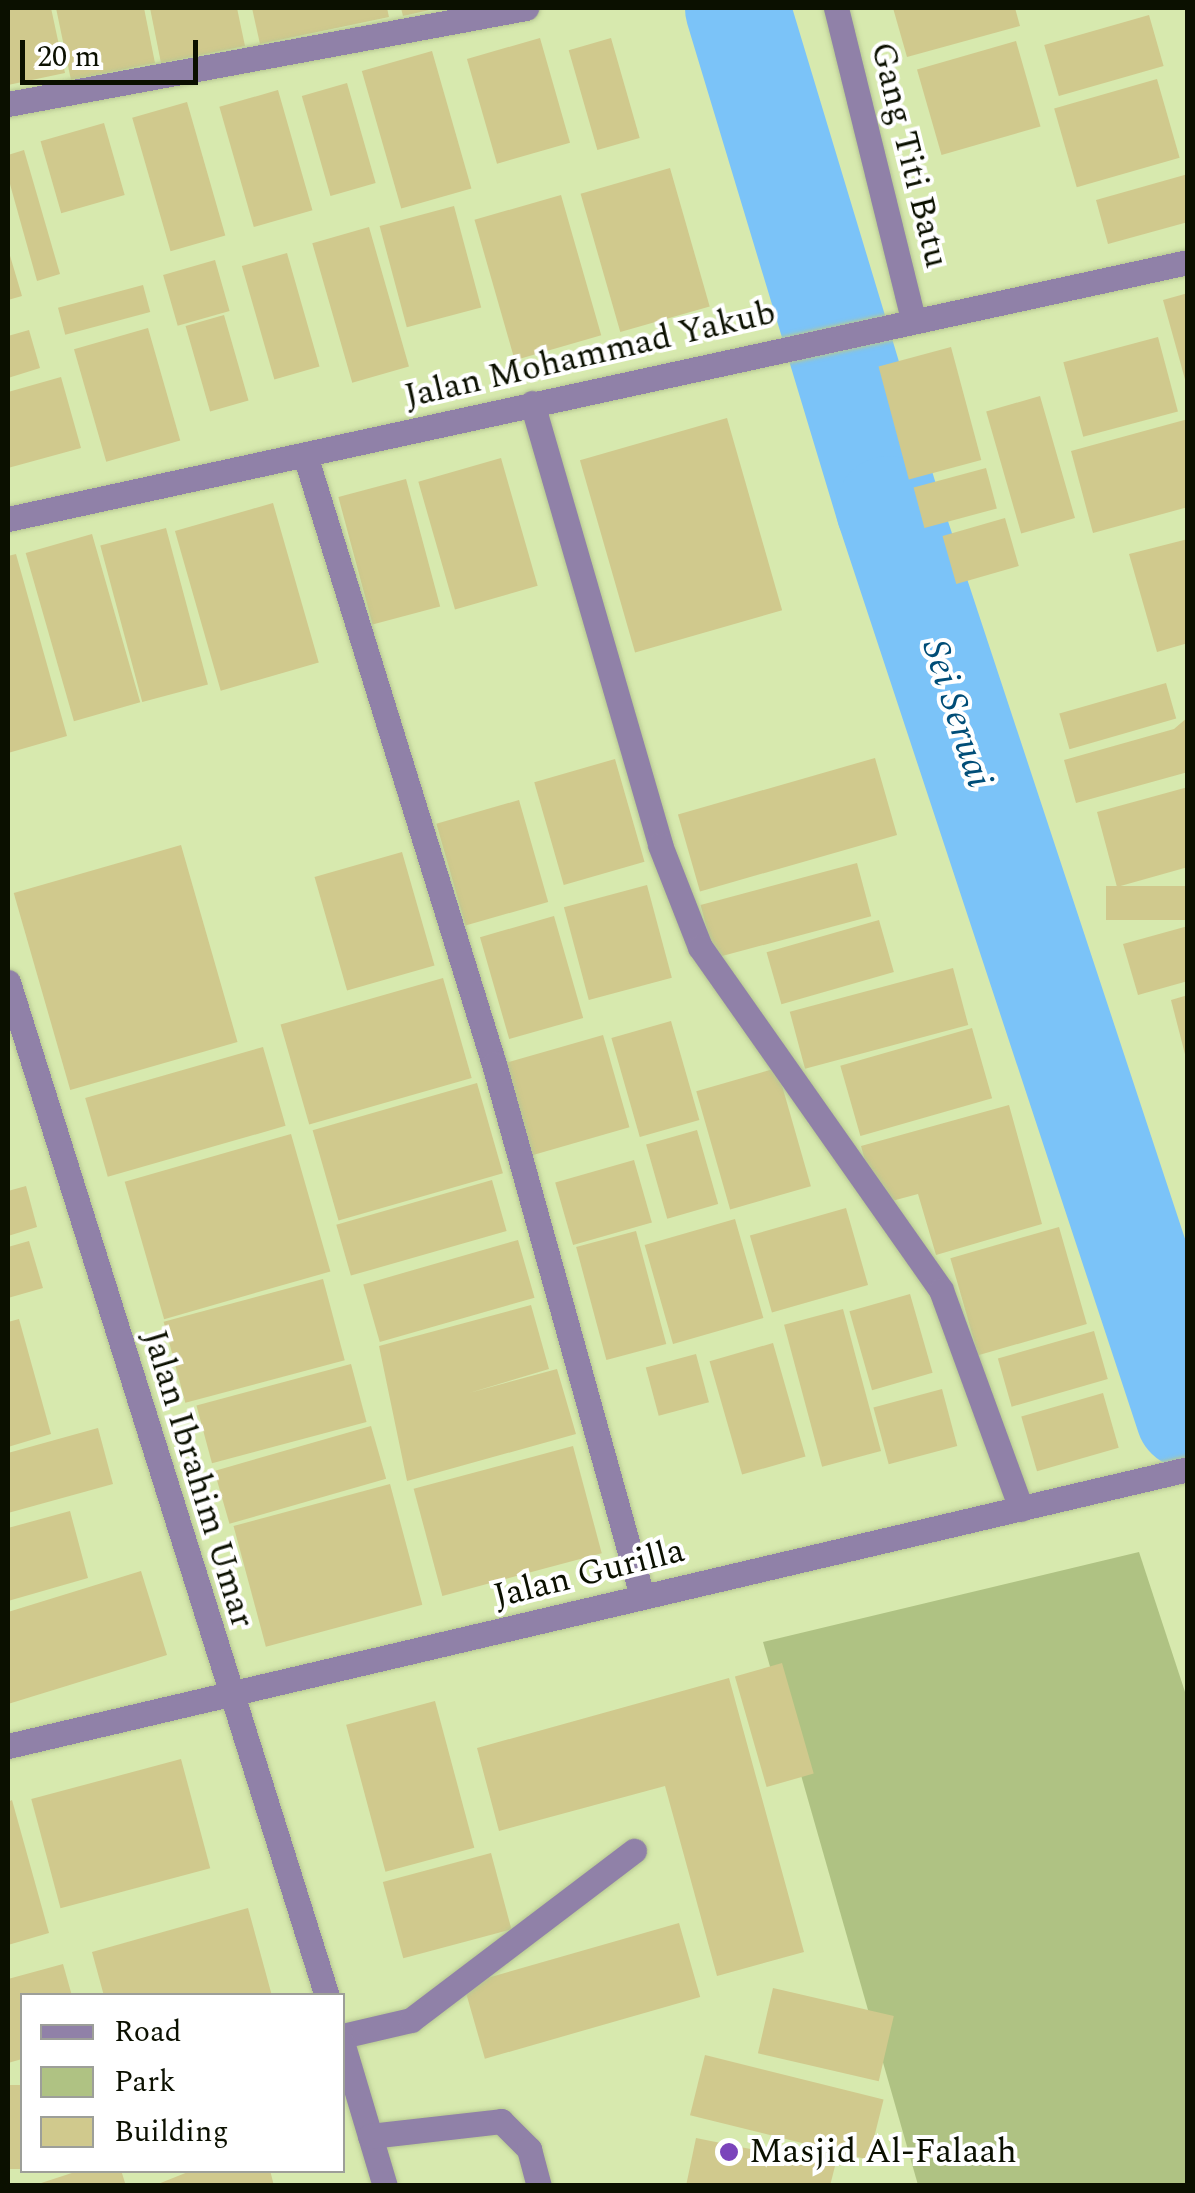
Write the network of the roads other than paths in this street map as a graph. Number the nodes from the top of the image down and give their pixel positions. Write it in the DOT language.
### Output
graph roads {
  1 [pos="526,8"];
  2 [pos="836,8"];
  3 [pos="390,20"];
  4 [pos="8,104"];
  5 [pos="1188,262"];
  6 [pos="913,318"];
  7 [pos="532,404"];
  8 [pos="305,455"];
  9 [pos="8,519"];
  10 [pos="8,982"];
  11 [pos="1188,1470"];
  12 [pos="1021,1509"];
  13 [pos="642,1596"];
  14 [pos="230,1701"];
  15 [pos="8,1746"];
  16 [pos="634,1851"];
  17 [pos="327,1993"];
  18 [pos="345,2038"];
  19 [pos="345,2049"];
  20 [pos="370,2136"];
  21 [pos="385,2186"];
  22 [pos="539,2186"];
  1 -- 3 [label="street"];
  2 -- 6 [label="street, Gang Titi Batu"];
  3 -- 4 [label="street"];
  5 -- 6 [label="street, Jalan Mohammad Yakub"];
  6 -- 7 [label="street, Jalan Mohammad Yakub"];
  7 -- 8 [label="street, Jalan Mohammad Yakub"];
  7 -- 12 [label="street"];
  8 -- 9 [label="street, Jalan Mohammad Yakub"];
  8 -- 13 [label="street"];
  10 -- 14 [label="street, Jalan Ibrahim Umar"];
  11 -- 12 [label="street, Jalan Gurilla"];
  12 -- 13 [label="street, Jalan Gurilla"];
  13 -- 14 [label="street, Jalan Gurilla"];
  14 -- 15 [label="street, Jalan Gurilla"];
  14 -- 17 [label="street, Jalan Ibrahim Umar"];
  16 -- 18 [label="street"];
  19 -- 20 [label="street"];
  20 -- 21 [label="street"];
  20 -- 22 [label="street"];
}
